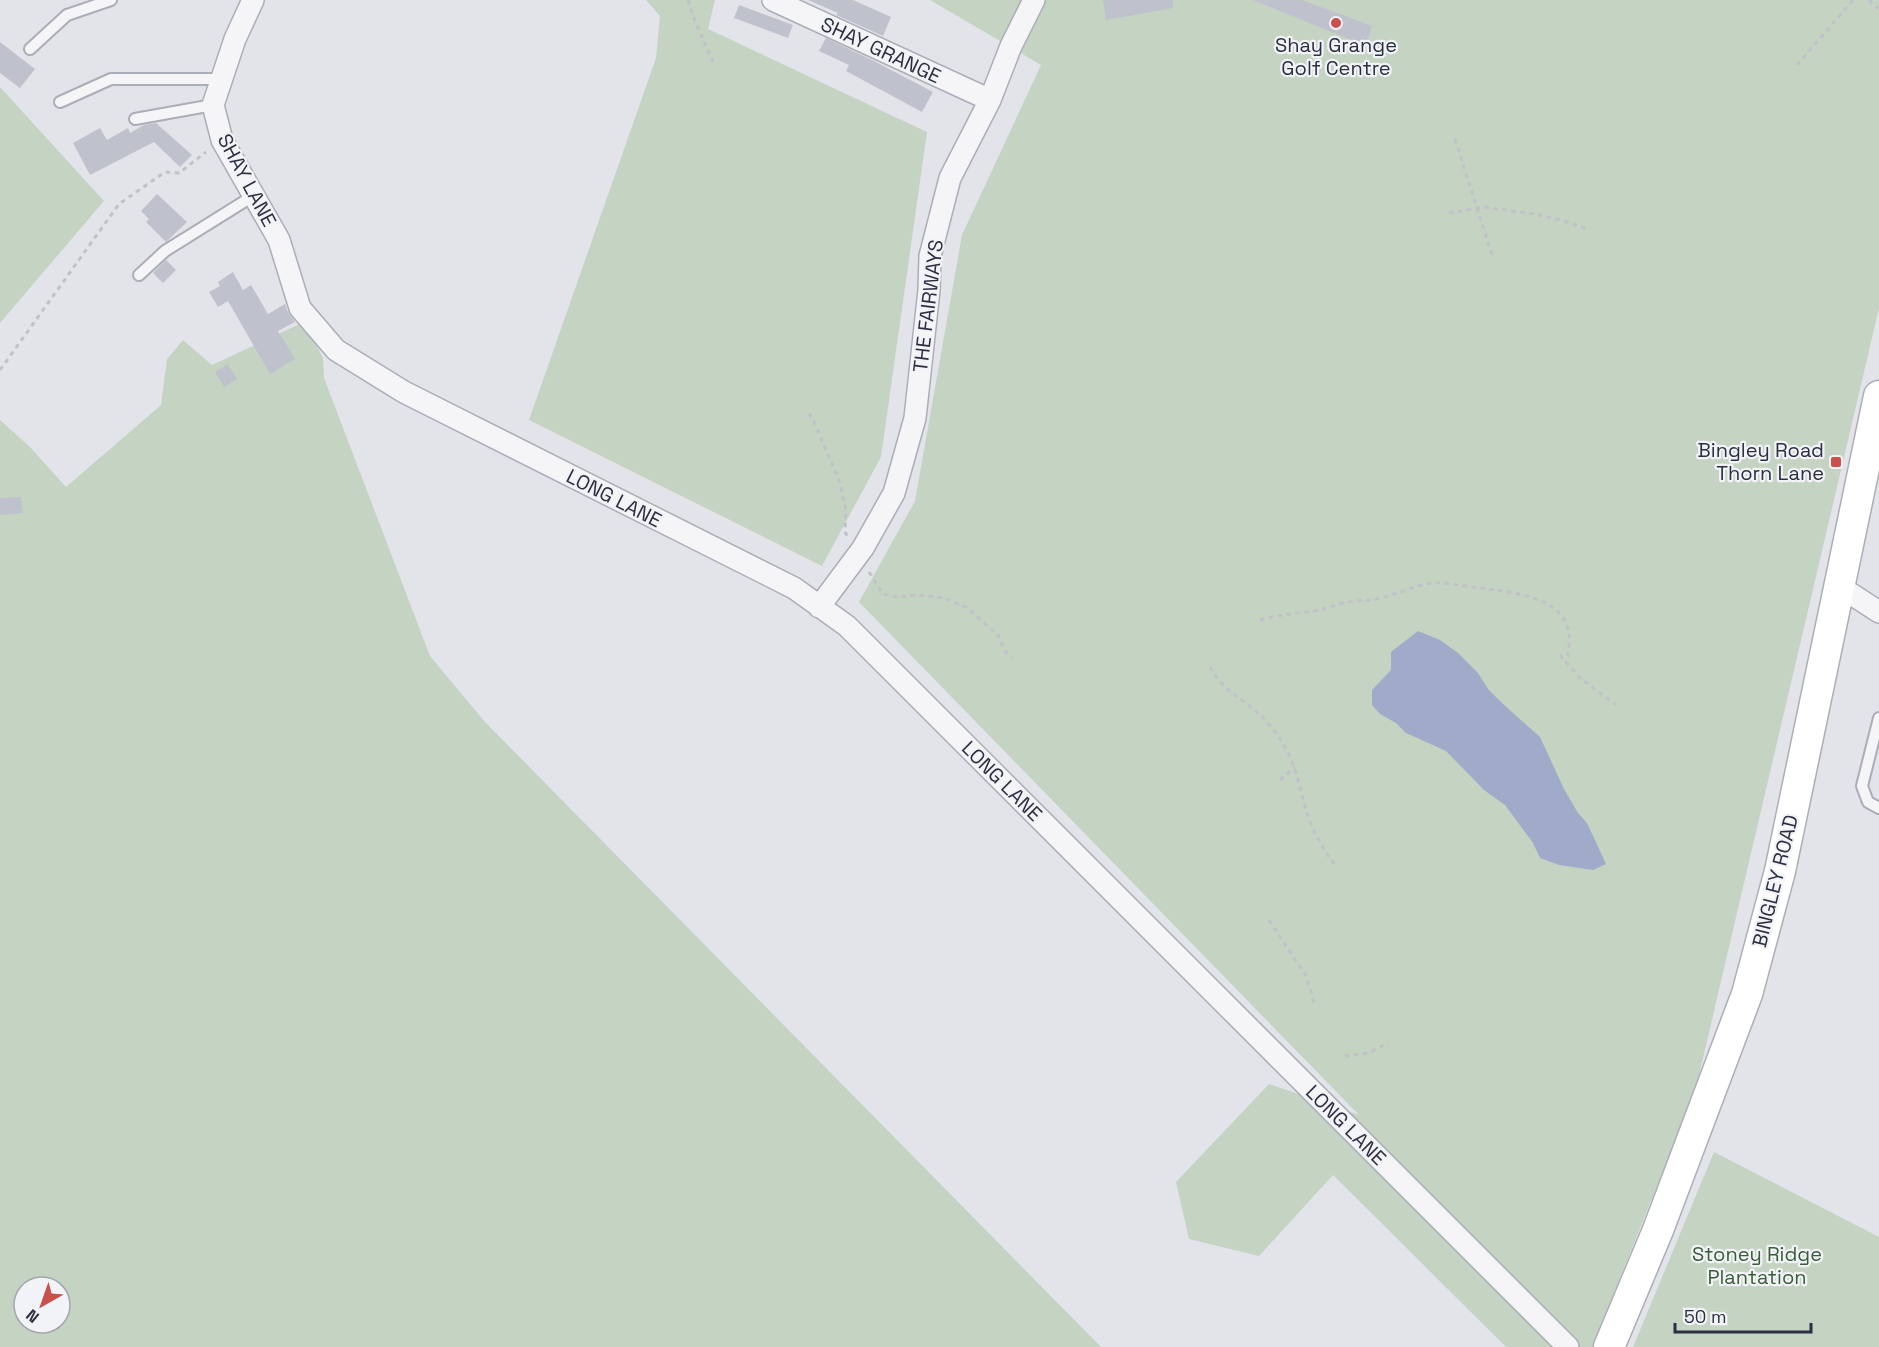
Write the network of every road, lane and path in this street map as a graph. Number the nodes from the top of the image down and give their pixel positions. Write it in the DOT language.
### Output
graph roads {
  1 [pos="111,0"];
  2 [pos="253,0"];
  3 [pos="688,0"];
  4 [pos="773,0"];
  5 [pos="1034,0"];
  6 [pos="1853,0"];
  7 [pos="1869,0"];
  8 [pos="1879,9"];
  9 [pos="30,49"];
  10 [pos="713,62"];
  11 [pos="1797,65"];
  12 [pos="222,79"];
  13 [pos="990,100"];
  14 [pos="60,102"];
  15 [pos="213,105"];
  16 [pos="135,118"];
  17 [pos="1455,139"];
  18 [pos="222,140"];
  19 [pos="254,196"];
  20 [pos="1478,208"];
  21 [pos="1449,213"];
  22 [pos="1589,227"];
  23 [pos="1492,255"];
  24 [pos="139,275"];
  25 [pos="336,350"];
  26 [pos="0,370"];
  27 [pos="1879,396"];
  28 [pos="808,413"];
  29 [pos="852,543"];
  30 [pos="867,568"];
  31 [pos="1839,585"];
  32 [pos="819,607"];
  33 [pos="1879,612"];
  34 [pos="1260,620"];
  35 [pos="1560,655"];
  36 [pos="1012,658"];
  37 [pos="1566,662"];
  38 [pos="1210,667"];
  39 [pos="1616,705"];
  40 [pos="1879,718"];
  41 [pos="1875,750"];
  42 [pos="1295,767"];
  43 [pos="1280,780"];
  44 [pos="1879,808"];
  45 [pos="1336,866"];
  46 [pos="1269,921"];
  47 [pos="1314,1002"];
  48 [pos="1388,1043"];
  49 [pos="1345,1056"];
  50 [pos="1568,1347"];
  51 [pos="1609,1347"];
  1 -- 9 [label="lane"];
  2 -- 12 [label="street"];
  3 -- 10 [label="path"];
  4 -- 13 [label="street, SHAY GRANGE"];
  5 -- 13 [label="street, THE FAIRWAYS"];
  6 -- 11 [label="path"];
  7 -- 8 [label="path"];
  12 -- 14 [label="lane"];
  12 -- 15 [label="street"];
  13 -- 32 [label="street, THE FAIRWAYS"];
  15 -- 16 [label="lane"];
  15 -- 18 [label="street, SHAY LANE"];
  17 -- 20 [label="path"];
  18 -- 19 [label="street, SHAY LANE"];
  18 -- 26 [label="path"];
  19 -- 24 [label="lane"];
  19 -- 25 [label="street, SHAY LANE"];
  20 -- 21 [label="path"];
  20 -- 22 [label="path"];
  20 -- 23 [label="path"];
  25 -- 32 [label="street, LONG LANE"];
  27 -- 31 [label="main road, BINGLEY ROAD"];
  28 -- 29 [label="path"];
  30 -- 36 [label="path"];
  31 -- 33 [label="street"];
  31 -- 51 [label="main road, BINGLEY ROAD"];
  32 -- 50 [label="street, LONG LANE"];
  34 -- 37 [label="path"];
  35 -- 37 [label="path"];
  37 -- 39 [label="path"];
  38 -- 42 [label="path"];
  40 -- 41 [label="lane"];
  41 -- 44 [label="lane"];
  42 -- 43 [label="path"];
  42 -- 45 [label="path"];
  46 -- 47 [label="path"];
  48 -- 49 [label="path"];
}
